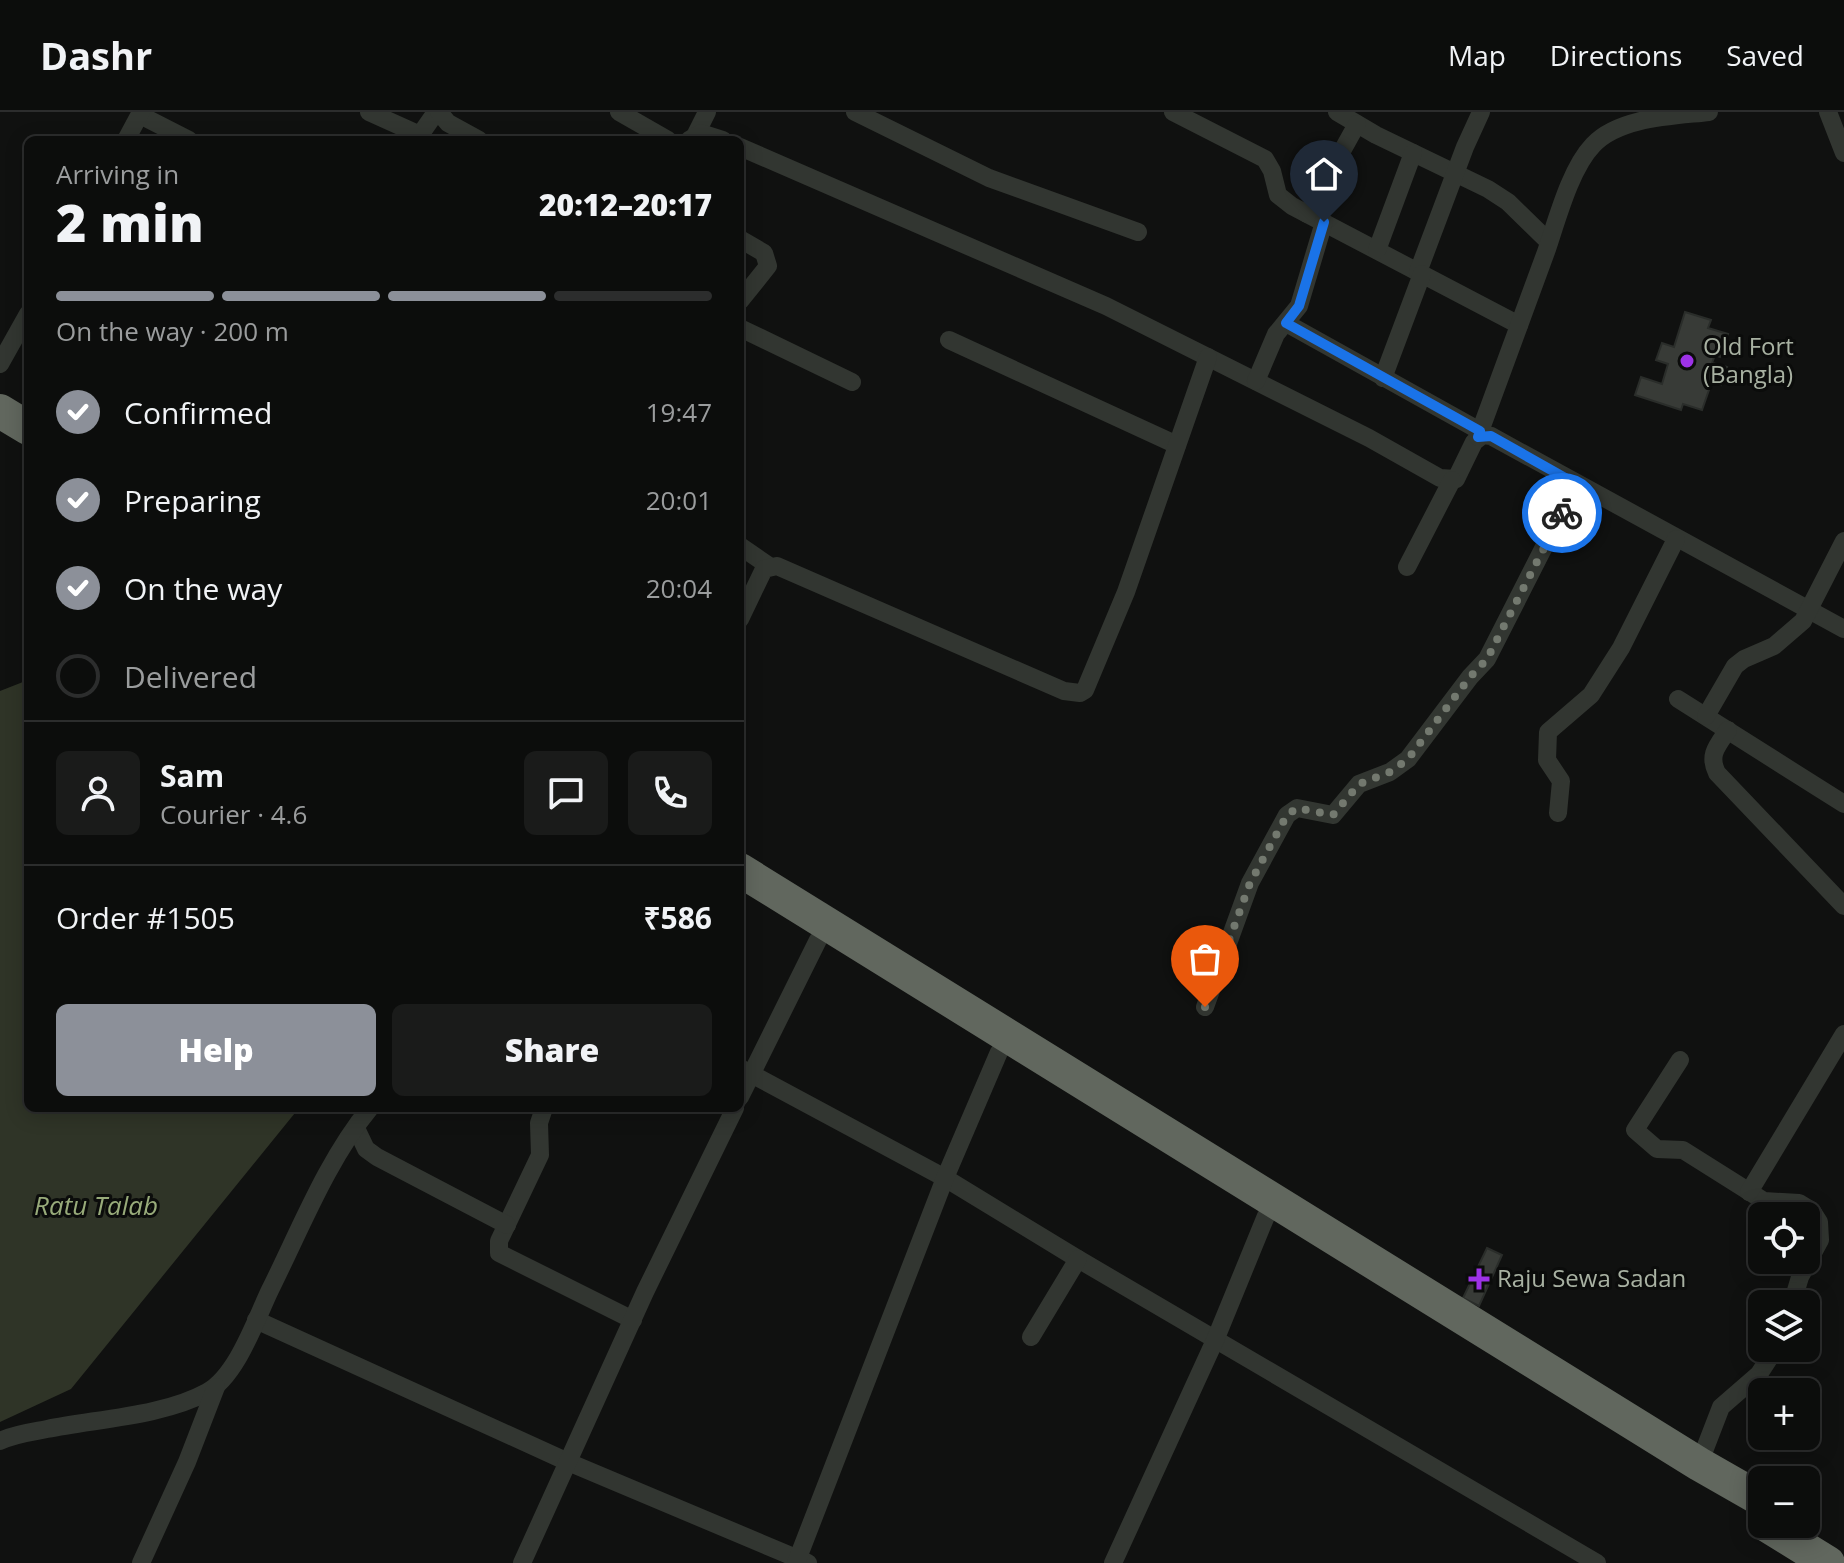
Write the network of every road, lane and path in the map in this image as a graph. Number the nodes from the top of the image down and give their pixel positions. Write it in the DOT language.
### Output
graph roads {
  1 [pos="369,112"];
  2 [pos="437,112"];
  3 [pos="619,112"];
  4 [pos="707,112"];
  5 [pos="855,112"];
  6 [pos="1173,112"];
  7 [pos="1337,112"];
  8 [pos="1481,112"];
  9 [pos="1709,112"];
  10 [pos="1828,112"];
  11 [pos="140,114"];
  12 [pos="1357,124"];
  13 [pos="128,136"];
  14 [pos="181,136"];
  15 [pos="472,136"];
  16 [pos="661,136"];
  17 [pos="694,136"];
  18 [pos="744,149"];
  19 [pos="1413,153"];
  20 [pos="1844,153"];
  21 [pos="1455,174"];
  22 [pos="1307,214"];
  23 [pos="1324,222"];
  24 [pos="1138,232"];
  25 [pos="744,241"];
  26 [pos="1549,242"];
  27 [pos="1377,250"];
  28 [pos="1420,273"];
  29 [pos="744,296"];
  30 [pos="24,321"];
  31 [pos="1286,323"];
  32 [pos="1519,325"];
  33 [pos="744,330"];
  34 [pos="949,340"];
  35 [pos="1208,357"];
  36 [pos="0,364"];
  37 [pos="1383,378"];
  38 [pos="1256,381"];
  39 [pos="852,382"];
  40 [pos="0,411"];
  41 [pos="24,426"];
  42 [pos="1479,434"];
  43 [pos="0,436"];
  44 [pos="1177,445"];
  45 [pos="24,450"];
  46 [pos="1452,480"];
  47 [pos="1576,484"];
  48 [pos="1676,539"];
  49 [pos="1844,541"];
  50 [pos="744,549"];
  51 [pos="769,566"];
  52 [pos="1407,567"];
  53 [pos="744,610"];
  54 [pos="1809,611"];
  55 [pos="1844,629"];
  56 [pos="1678,699"];
  57 [pos="1706,716"];
  58 [pos="1728,730"];
  59 [pos="1844,804"];
  60 [pos="1558,813"];
  61 [pos="744,872"];
  62 [pos="744,894"];
  63 [pos="1844,906"];
  64 [pos="818,940"];
  65 [pos="1205,1007"];
  66 [pos="1844,1034"];
  67 [pos="999,1052"];
  68 [pos="1680,1060"];
  69 [pos="746,1071"];
  70 [pos="367,1112"];
  71 [pos="543,1112"];
  72 [pos="733,1112"];
  73 [pos="356,1128"];
  74 [pos="945,1178"];
  75 [pos="1749,1192"];
  76 [pos="1266,1216"];
  77 [pos="507,1225"];
  78 [pos="1078,1259"];
  79 [pos="1796,1290"];
  80 [pos="256,1320"];
  81 [pos="633,1320"];
  82 [pos="1031,1337"];
  83 [pos="1216,1338"];
  84 [pos="1767,1362"];
  85 [pos="216,1387"];
  86 [pos="0,1441"];
  87 [pos="568,1462"];
  88 [pos="1699,1464"];
  89 [pos="1748,1492"];
  90 [pos="1748,1514"];
  91 [pos="1820,1532"];
  92 [pos="1787,1538"];
  93 [pos="1844,1546"];
  94 [pos="801,1561"];
  95 [pos="141,1563"];
  96 [pos="522,1563"];
  97 [pos="1113,1563"];
  98 [pos="1597,1563"];
  99 [pos="1828,1563"];
  1 -- 2 [label="street"];
  2 -- 15 [label="street"];
  3 -- 16 [label="street"];
  4 -- 17 [label="street"];
  5 -- 24 [label="street"];
  6 -- 22 [label="street"];
  7 -- 12 [label="street"];
  8 -- 21 [label="street"];
  9 -- 26 [label="street"];
  10 -- 20 [label="street"];
  11 -- 13 [label="street"];
  11 -- 14 [label="street"];
  12 -- 19 [label="street"];
  12 -- 22 [label="street"];
  18 -- 35 [label="street"];
  19 -- 21 [label="street"];
  19 -- 27 [label="street"];
  21 -- 26 [label="street"];
  21 -- 28 [label="street"];
  22 -- 23 [label="street"];
  23 -- 27 [label="street"];
  23 -- 31 [label="street"];
  25 -- 29 [label="street"];
  26 -- 32 [label="street"];
  27 -- 28 [label="street"];
  28 -- 32 [label="street"];
  28 -- 37 [label="street"];
  30 -- 36 [label="street"];
  31 -- 37 [label="street"];
  31 -- 38 [label="street"];
  32 -- 42 [label="street"];
  33 -- 39 [label="street"];
  34 -- 44 [label="street"];
  35 -- 38 [label="street"];
  35 -- 44 [label="street"];
  37 -- 42 [label="street"];
  38 -- 46 [label="street"];
  40 -- 41 [label="highway"];
  42 -- 46 [label="street"];
  42 -- 47 [label="street"];
  43 -- 45 [label="highway"];
  44 -- 51 [label="street"];
  46 -- 52 [label="street"];
  47 -- 48 [label="street"];
  47 -- 65 [label="street"];
  48 -- 54 [label="street"];
  48 -- 60 [label="street"];
  49 -- 54 [label="street"];
  50 -- 51 [label="street"];
  51 -- 53 [label="street"];
  54 -- 55 [label="street"];
  54 -- 57 [label="street"];
  56 -- 57 [label="street"];
  57 -- 58 [label="street"];
  58 -- 59 [label="street"];
  58 -- 63 [label="street"];
  61 -- 88 [label="highway"];
  62 -- 64 [label="highway"];
  64 -- 67 [label="highway"];
  64 -- 69 [label="street"];
  66 -- 75 [label="street"];
  67 -- 74 [label="street"];
  67 -- 76 [label="highway"];
  68 -- 75 [label="street"];
  69 -- 74 [label="street"];
  70 -- 73 [label="street"];
  71 -- 77 [label="street"];
  72 -- 81 [label="street"];
  73 -- 77 [label="street"];
  73 -- 80 [label="street"];
  74 -- 78 [label="street"];
  74 -- 94 [label="street"];
  75 -- 79 [label="street"];
  76 -- 83 [label="street"];
  76 -- 90 [label="highway"];
  77 -- 81 [label="street"];
  78 -- 82 [label="street"];
  78 -- 83 [label="street"];
  80 -- 85 [label="street"];
  80 -- 87 [label="street"];
  81 -- 87 [label="street"];
  83 -- 97 [label="street"];
  83 -- 98 [label="street"];
  84 -- 88 [label="street"];
  85 -- 86 [label="street"];
  85 -- 95 [label="street"];
  87 -- 94 [label="street"];
  87 -- 96 [label="street"];
  88 -- 89 [label="highway"];
  91 -- 93 [label="highway"];
  92 -- 99 [label="highway"];
}
